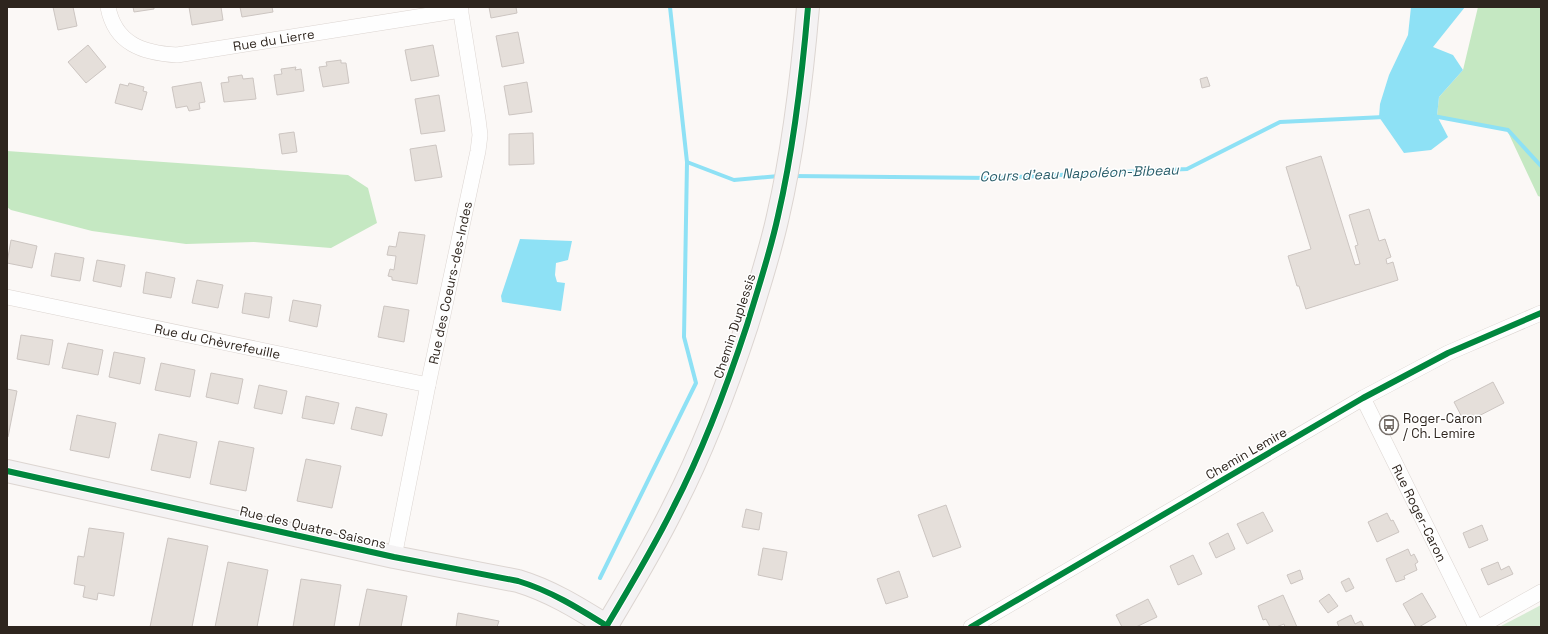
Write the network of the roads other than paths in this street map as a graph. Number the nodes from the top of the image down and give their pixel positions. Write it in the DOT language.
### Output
graph roads {
  1 [pos="108,7"];
  2 [pos="808,7"];
  3 [pos="461,8"];
  4 [pos="7,298"];
  5 [pos="1541,313"];
  6 [pos="428,385"];
  7 [pos="1363,398"];
  8 [pos="7,471"];
  9 [pos="394,557"];
  10 [pos="1541,592"];
  11 [pos="607,627"];
  12 [pos="971,627"];
  13 [pos="1476,627"];
  14 [pos="1479,627"];
  1 -- 3 [label="street, Rue du Lierre"];
  2 -- 11 [label="street, Chemin Duplessis"];
  3 -- 6 [label="street, Rue des Coeurs-des-Indes"];
  4 -- 6 [label="street, Rue du Chèvrefeuille"];
  5 -- 7 [label="street, Chemin Lemire"];
  6 -- 9 [label="street, Rue des Coeurs-des-Indes"];
  7 -- 12 [label="street, Chemin Lemire"];
  7 -- 13 [label="street, Rue Roger-Caron"];
  8 -- 9 [label="street, Rue des Quatre-Saisons"];
  9 -- 11 [label="street, Rue des Quatre-Saisons"];
  10 -- 14 [label="street"];
}
